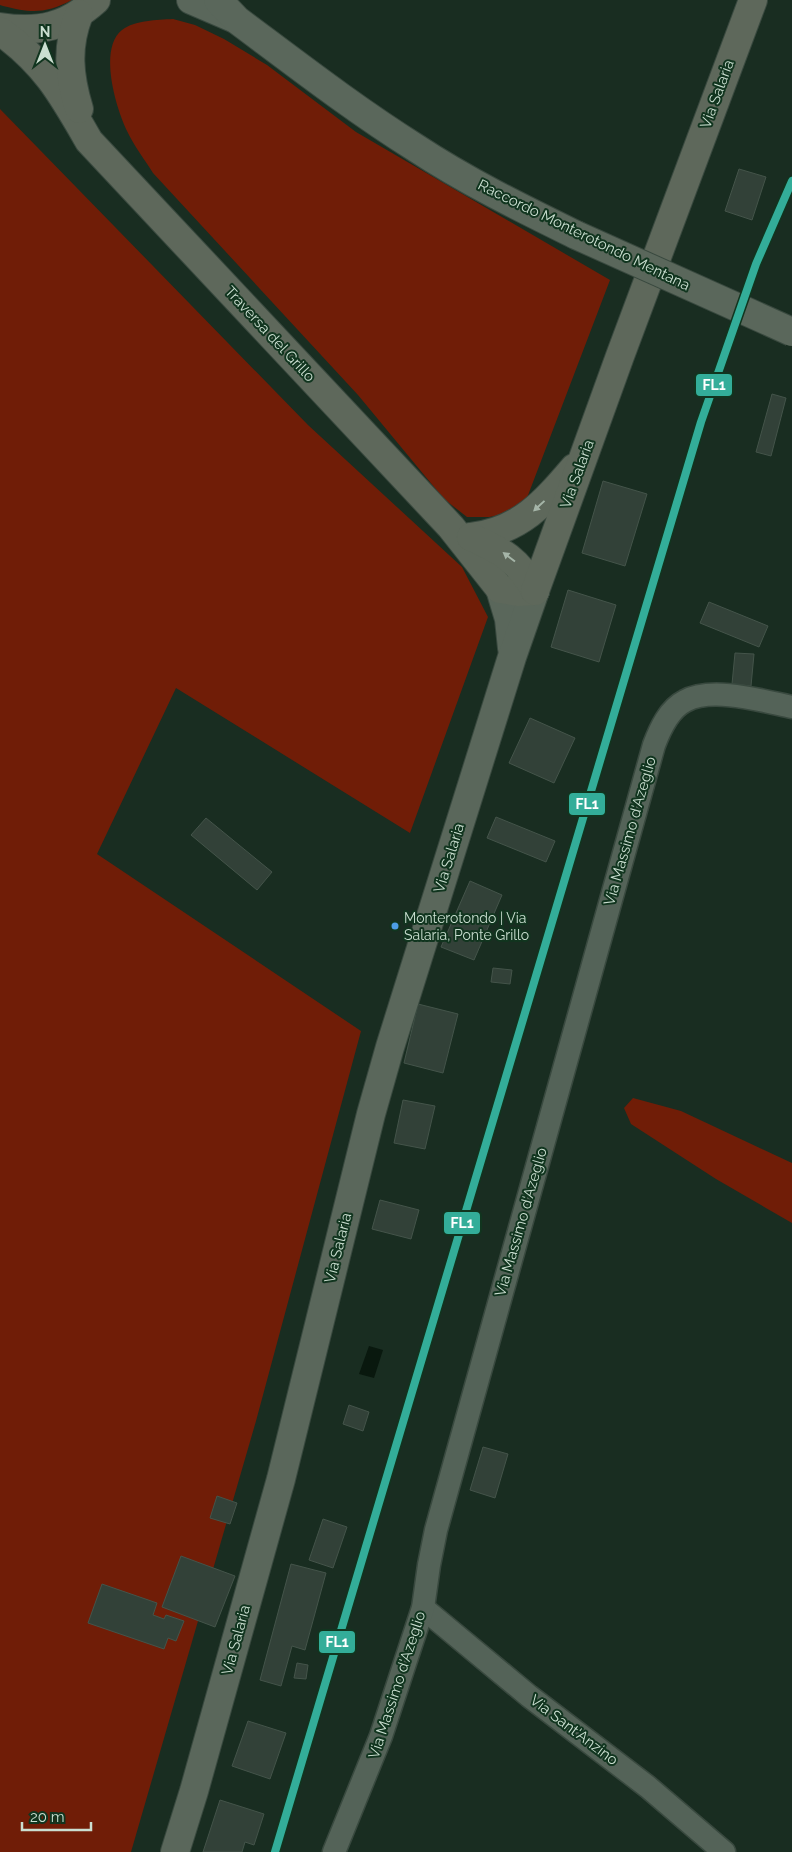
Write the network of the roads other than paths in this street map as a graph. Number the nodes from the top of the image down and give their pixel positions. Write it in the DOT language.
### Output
graph roads {
  1 [pos="191,0"];
  2 [pos="218,0"];
  3 [pos="753,0"];
  4 [pos="88,7"];
  5 [pos="237,20"];
  6 [pos="0,27"];
  7 [pos="0,31"];
  8 [pos="89,142"];
  9 [pos="792,332"];
  10 [pos="583,457"];
  11 [pos="461,532"];
  12 [pos="500,589"];
  13 [pos="536,591"];
  14 [pos="512,657"];
  15 [pos="792,705"];
  16 [pos="423,1608"];
  17 [pos="175,1852"];
  18 [pos="334,1852"];
  19 [pos="724,1852"];
  1 -- 5 [label="main road, Raccordo Monterotondo Mentana"];
  2 -- 5 [label="main road, Raccordo Monterotondo Mentana"];
  3 -- 10 [label="main road, Via Salaria"];
  4 -- 6 [label="main road"];
  4 -- 8 [label="main road, Traversa del Grillo"];
  5 -- 9 [label="main road, Raccordo Monterotondo Mentana, bridge"];
  7 -- 8 [label="main road, Traversa del Grillo"];
  8 -- 11 [label="main road, Traversa del Grillo"];
  10 -- 11 [label="main road, one-way"];
  10 -- 13 [label="main road, Via Salaria"];
  11 -- 12 [label="main road, Traversa del Grillo"];
  13 -- 11 [label="main road, one-way"];
  12 -- 13 [label="main road"];
  12 -- 14 [label="main road"];
  13 -- 14 [label="main road, Via Salaria"];
  14 -- 17 [label="main road, Via Salaria"];
  15 -- 16 [label="street, Via Massimo d'Azeglio"];
  16 -- 18 [label="street, Via Massimo d'Azeglio"];
  16 -- 19 [label="street, Via Sant'Anzino"];
}
